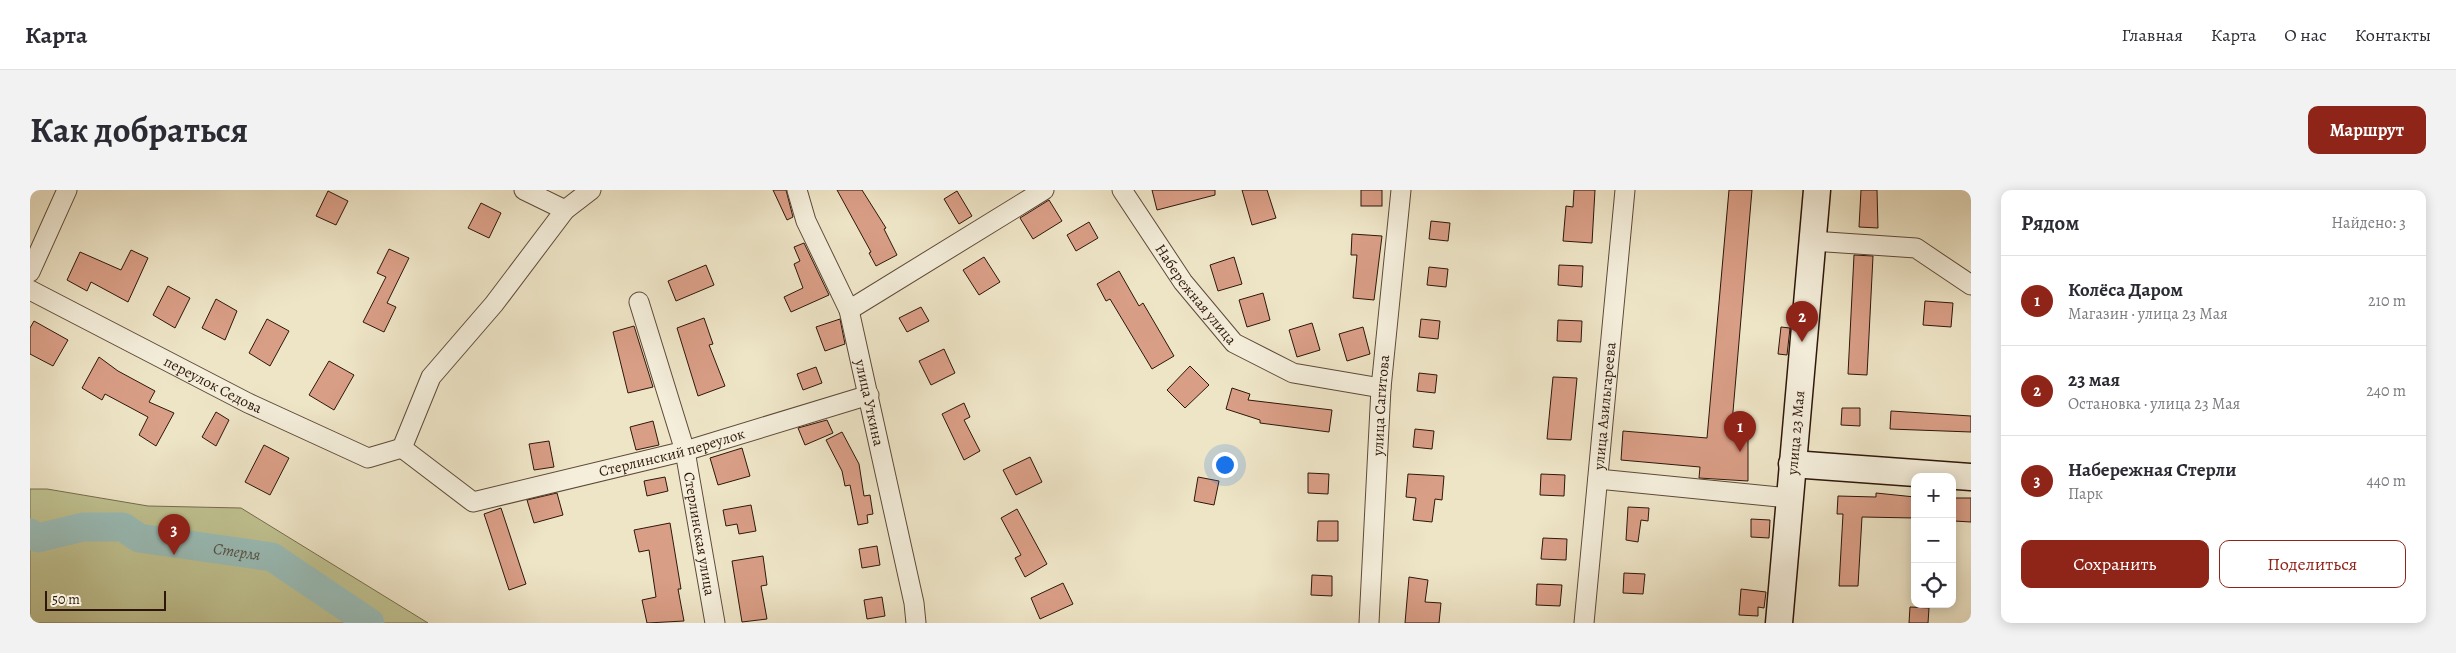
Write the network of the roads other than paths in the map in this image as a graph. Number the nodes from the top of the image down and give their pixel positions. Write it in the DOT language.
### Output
graph roads {
  1 [pos="67,190"];
  2 [pos="524,190"];
  3 [pos="591,190"];
  4 [pos="797,190"];
  5 [pos="1044,190"];
  6 [pos="1122,190"];
  7 [pos="1401,190"];
  8 [pos="1625,190"];
  9 [pos="1817,190"];
  10 [pos="564,210"];
  11 [pos="1812,241"];
  12 [pos="30,272"];
  13 [pos="1971,286"];
  14 [pos="30,290"];
  15 [pos="639,302"];
  16 [pos="849,310"];
  17 [pos="1381,388"];
  18 [pos="869,395"];
  19 [pos="402,448"];
  20 [pos="685,451"];
  21 [pos="1792,464"];
  22 [pos="1971,477"];
  23 [pos="1598,479"];
  24 [pos="1789,498"];
  25 [pos="914,603"];
  26 [pos="715,623"];
  27 [pos="916,623"];
  28 [pos="931,623"];
  29 [pos="1368,623"];
  30 [pos="1584,623"];
  31 [pos="1779,623"];
  1 -- 12 [label="street"];
  2 -- 10 [label="street"];
  3 -- 10 [label="street"];
  4 -- 16 [label="street, улица Уткина"];
  5 -- 16 [label="street"];
  6 -- 17 [label="street, Набережная улица"];
  7 -- 17 [label="street, улица Сагитова"];
  8 -- 23 [label="street, улица Азильгареева"];
  9 -- 11 [label="main road, улица 23 Мая"];
  10 -- 19 [label="street"];
  11 -- 13 [label="street"];
  11 -- 21 [label="main road, улица 23 Мая"];
  14 -- 19 [label="street, переулок Седова"];
  15 -- 20 [label="street, Стерлинская улица"];
  16 -- 18 [label="street, улица Уткина"];
  17 -- 29 [label="street, улица Сагитова"];
  18 -- 20 [label="street, Стерлинский переулок"];
  18 -- 25 [label="street, улица Уткина"];
  19 -- 20 [label="street, Стерлинский переулок"];
  20 -- 26 [label="street, Стерлинская улица"];
  21 -- 22 [label="main road"];
  21 -- 24 [label="main road, улица 23 Мая"];
  23 -- 24 [label="street"];
  23 -- 30 [label="street, улица Азильгареева"];
  24 -- 31 [label="main road, улица 23 Мая"];
  25 -- 27 [label="street, улица Уткина"];
  25 -- 28 [label="street"];
}
